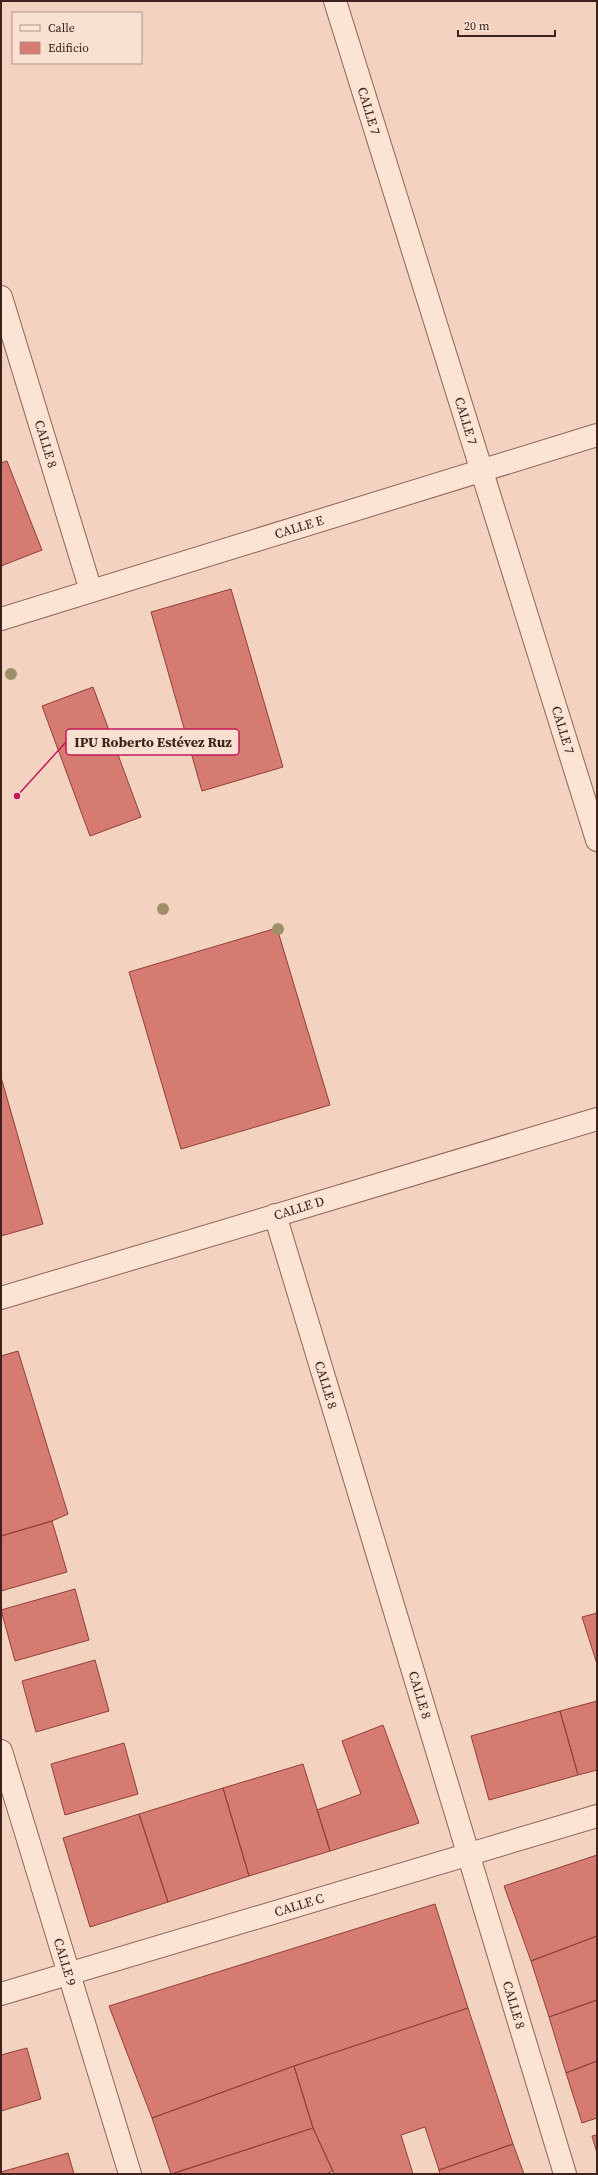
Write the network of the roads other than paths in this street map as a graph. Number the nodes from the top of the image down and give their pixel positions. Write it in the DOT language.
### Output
graph roads {
  1 [pos="335,1"];
  2 [pos="1,297"];
  3 [pos="597,435"];
  4 [pos="482,470"];
  5 [pos="92,591"];
  6 [pos="1,619"];
  7 [pos="597,840"];
  8 [pos="597,1119"];
  9 [pos="275,1215"];
  10 [pos="1,1298"];
  11 [pos="1,1751"];
  12 [pos="597,1816"];
  13 [pos="469,1854"];
  14 [pos="69,1974"];
  15 [pos="1,1994"];
  16 [pos="130,2174"];
  17 [pos="565,2174"];
  1 -- 4 [label="street, CALLE 7"];
  2 -- 5 [label="street, CALLE 8"];
  3 -- 4 [label="street, CALLE E"];
  4 -- 5 [label="street, CALLE E"];
  4 -- 7 [label="street, CALLE 7"];
  5 -- 6 [label="street, CALLE E"];
  8 -- 9 [label="street, CALLE D"];
  9 -- 10 [label="street, CALLE D"];
  9 -- 13 [label="street, CALLE 8"];
  11 -- 14 [label="street, CALLE 9"];
  12 -- 13 [label="street, CALLE C"];
  13 -- 14 [label="street, CALLE C"];
  13 -- 17 [label="street, CALLE 8"];
  14 -- 15 [label="street, CALLE C"];
  14 -- 16 [label="street, CALLE 9"];
}
